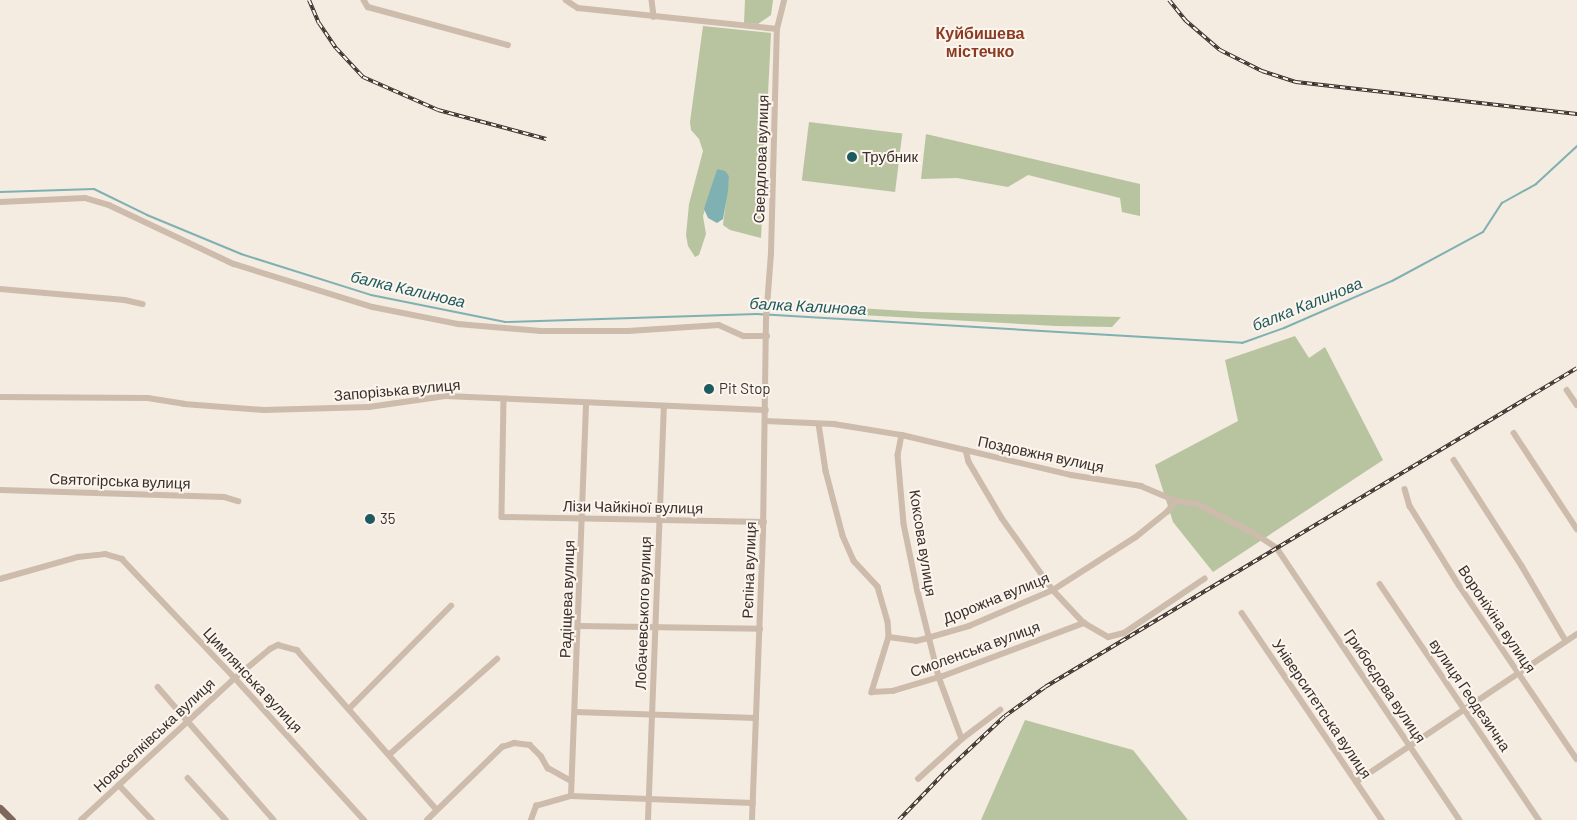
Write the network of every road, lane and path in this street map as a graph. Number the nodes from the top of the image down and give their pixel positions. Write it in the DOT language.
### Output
graph roads {
  1 [pos="364,0"];
  2 [pos="566,0"];
  3 [pos="652,0"];
  4 [pos="784,0"];
  5 [pos="654,17"];
  6 [pos="777,29"];
  7 [pos="508,44"];
  8 [pos="0,202"];
  9 [pos="0,289"];
  10 [pos="144,304"];
  11 [pos="766,320"];
  12 [pos="767,336"];
  13 [pos="1567,390"];
  14 [pos="0,397"];
  15 [pos="504,399"];
  16 [pos="586,403"];
  17 [pos="1577,405"];
  18 [pos="664,406"];
  19 [pos="766,410"];
  20 [pos="765,421"];
  21 [pos="820,424"];
  22 [pos="1514,433"];
  23 [pos="902,435"];
  24 [pos="966,450"];
  25 [pos="1454,460"];
  26 [pos="1405,489"];
  27 [pos="0,490"];
  28 [pos="1176,501"];
  29 [pos="238,502"];
  30 [pos="582,518"];
  31 [pos="659,520"];
  32 [pos="764,522"];
  33 [pos="1577,529"];
  34 [pos="1288,567"];
  35 [pos="0,579"];
  36 [pos="1204,579"];
  37 [pos="1380,584"];
  38 [pos="1053,590"];
  39 [pos="451,606"];
  40 [pos="1242,613"];
  41 [pos="1084,623"];
  42 [pos="579,626"];
  43 [pos="655,628"];
  44 [pos="760,629"];
  45 [pos="1577,634"];
  46 [pos="889,637"];
  47 [pos="928,638"];
  48 [pos="1566,641"];
  49 [pos="497,659"];
  50 [pos="1518,674"];
  51 [pos="939,677"];
  52 [pos="235,678"];
  53 [pos="158,687"];
  54 [pos="349,709"];
  55 [pos="1000,710"];
  56 [pos="1465,711"];
  57 [pos="575,712"];
  58 [pos="651,714"];
  59 [pos="756,718"];
  60 [pos="188,721"];
  61 [pos="962,739"];
  62 [pos="1410,746"];
  63 [pos="390,754"];
  64 [pos="1577,759"];
  65 [pos="188,778"];
  66 [pos="918,779"];
  67 [pos="571,781"];
  68 [pos="1356,782"];
  69 [pos="119,785"];
  70 [pos="571,796"];
  71 [pos="649,800"];
  72 [pos="753,803"];
  73 [pos="0,808"];
  74 [pos="436,809"];
  75 [pos="86,815"];
  76 [pos="12,820"];
  77 [pos="81,820"];
  78 [pos="91,820"];
  79 [pos="152,820"];
  80 [pos="226,820"];
  81 [pos="274,820"];
  82 [pos="364,820"];
  83 [pos="427,820"];
  84 [pos="531,820"];
  85 [pos="648,820"];
  86 [pos="752,820"];
  87 [pos="1382,820"];
  88 [pos="1460,820"];
  89 [pos="1539,820"];
  1 -- 7 [label="street"];
  2 -- 5 [label="street"];
  3 -- 5 [label="street"];
  4 -- 6 [label="street, Свердлова вулиця"];
  5 -- 6 [label="street"];
  6 -- 11 [label="street, Свердлова вулиця"];
  8 -- 12 [label="street"];
  9 -- 10 [label="street"];
  11 -- 12 [label="street, Рєпіна вулиця"];
  12 -- 19 [label="street, Рєпіна вулиця"];
  13 -- 17 [label="street"];
  14 -- 15 [label="street, Запорізька вулиця"];
  15 -- 16 [label="street, Запорізька вулиця"];
  15 -- 30 [label="street, Лізи Чайкіної вулиця"];
  16 -- 18 [label="street, Запорізька вулиця"];
  16 -- 30 [label="street, Радіщева вулиця"];
  18 -- 19 [label="street, Запорізька вулиця"];
  18 -- 31 [label="street, Лобачевського вулиця"];
  19 -- 20 [label="street, Рєпіна вулиця"];
  20 -- 21 [label="street, Поздовжня вулиця"];
  20 -- 32 [label="street, Рєпіна вулиця"];
  21 -- 23 [label="street, Поздовжня вулиця"];
  21 -- 46 [label="street"];
  22 -- 33 [label="street"];
  23 -- 24 [label="street, Поздовжня вулиця"];
  23 -- 47 [label="street, Коксова вулиця"];
  24 -- 28 [label="street, Поздовжня вулиця"];
  24 -- 38 [label="street"];
  25 -- 48 [label="street"];
  26 -- 50 [label="street, Вороніхіна вулиця"];
  27 -- 29 [label="street, Святогірська вулиця"];
  28 -- 34 [label="street, Поздовжня вулиця"];
  28 -- 38 [label="street, Дорожна вулиця"];
  30 -- 31 [label="street, Лізи Чайкіної вулиця"];
  30 -- 42 [label="street, Радіщева вулиця"];
  31 -- 32 [label="street, Лізи Чайкіної вулиця"];
  31 -- 43 [label="street, Лобачевського вулиця"];
  32 -- 44 [label="street, Рєпіна вулиця"];
  34 -- 62 [label="street, Грибоєдова вулиця"];
  35 -- 52 [label="street, Цимлянська вулиця"];
  36 -- 41 [label="street"];
  37 -- 56 [label="street, вулиця Геодезична"];
  38 -- 41 [label="street"];
  38 -- 47 [label="street, Дорожна вулиця"];
  39 -- 54 [label="street"];
  40 -- 68 [label="street, Університетська вулиця"];
  41 -- 51 [label="street, Смоленська вулиця"];
  42 -- 43 [label="street"];
  42 -- 57 [label="street, Радіщева вулиця"];
  43 -- 44 [label="street"];
  43 -- 58 [label="street, Лобачевського вулиця"];
  44 -- 59 [label="street, Рєпіна вулиця"];
  45 -- 48 [label="street"];
  46 -- 47 [label="street, Дорожна вулиця"];
  46 -- 51 [label="street, Смоленська вулиця"];
  47 -- 51 [label="street, Коксова вулиця"];
  48 -- 50 [label="street"];
  49 -- 63 [label="street"];
  50 -- 56 [label="street"];
  50 -- 64 [label="street, Вороніхіна вулиця"];
  51 -- 61 [label="street, Коксова вулиця"];
  52 -- 54 [label="street, Новоселківська вулиця"];
  52 -- 60 [label="street, Новоселківська вулиця"];
  52 -- 82 [label="street, Цимлянська вулиця"];
  53 -- 60 [label="street"];
  54 -- 63 [label="street"];
  55 -- 61 [label="street"];
  56 -- 62 [label="street"];
  56 -- 89 [label="street, вулиця Геодезична"];
  57 -- 58 [label="street"];
  57 -- 67 [label="street, Радіщева вулиця"];
  58 -- 59 [label="street"];
  58 -- 71 [label="street, Лобачевського вулиця"];
  59 -- 72 [label="street, Рєпіна вулиця"];
  60 -- 69 [label="street, Новоселківська вулиця"];
  60 -- 81 [label="street"];
  61 -- 66 [label="street"];
  62 -- 68 [label="street"];
  62 -- 88 [label="street, Грибоєдова вулиця"];
  63 -- 74 [label="street"];
  65 -- 80 [label="street"];
  67 -- 70 [label="street, Радіщева вулиця"];
  67 -- 74 [label="street"];
  68 -- 87 [label="street, Університетська вулиця"];
  69 -- 75 [label="street, Новоселківська вулиця"];
  69 -- 79 [label="street"];
  70 -- 71 [label="street"];
  70 -- 84 [label="street"];
  71 -- 72 [label="street"];
  71 -- 85 [label="street, Лобачевського вулиця"];
  72 -- 86 [label="street, Рєпіна вулиця"];
  73 -- 76 [label="main road"];
  74 -- 83 [label="street"];
  75 -- 77 [label="street, Новоселківська вулиця"];
  75 -- 78 [label="street"];
}
